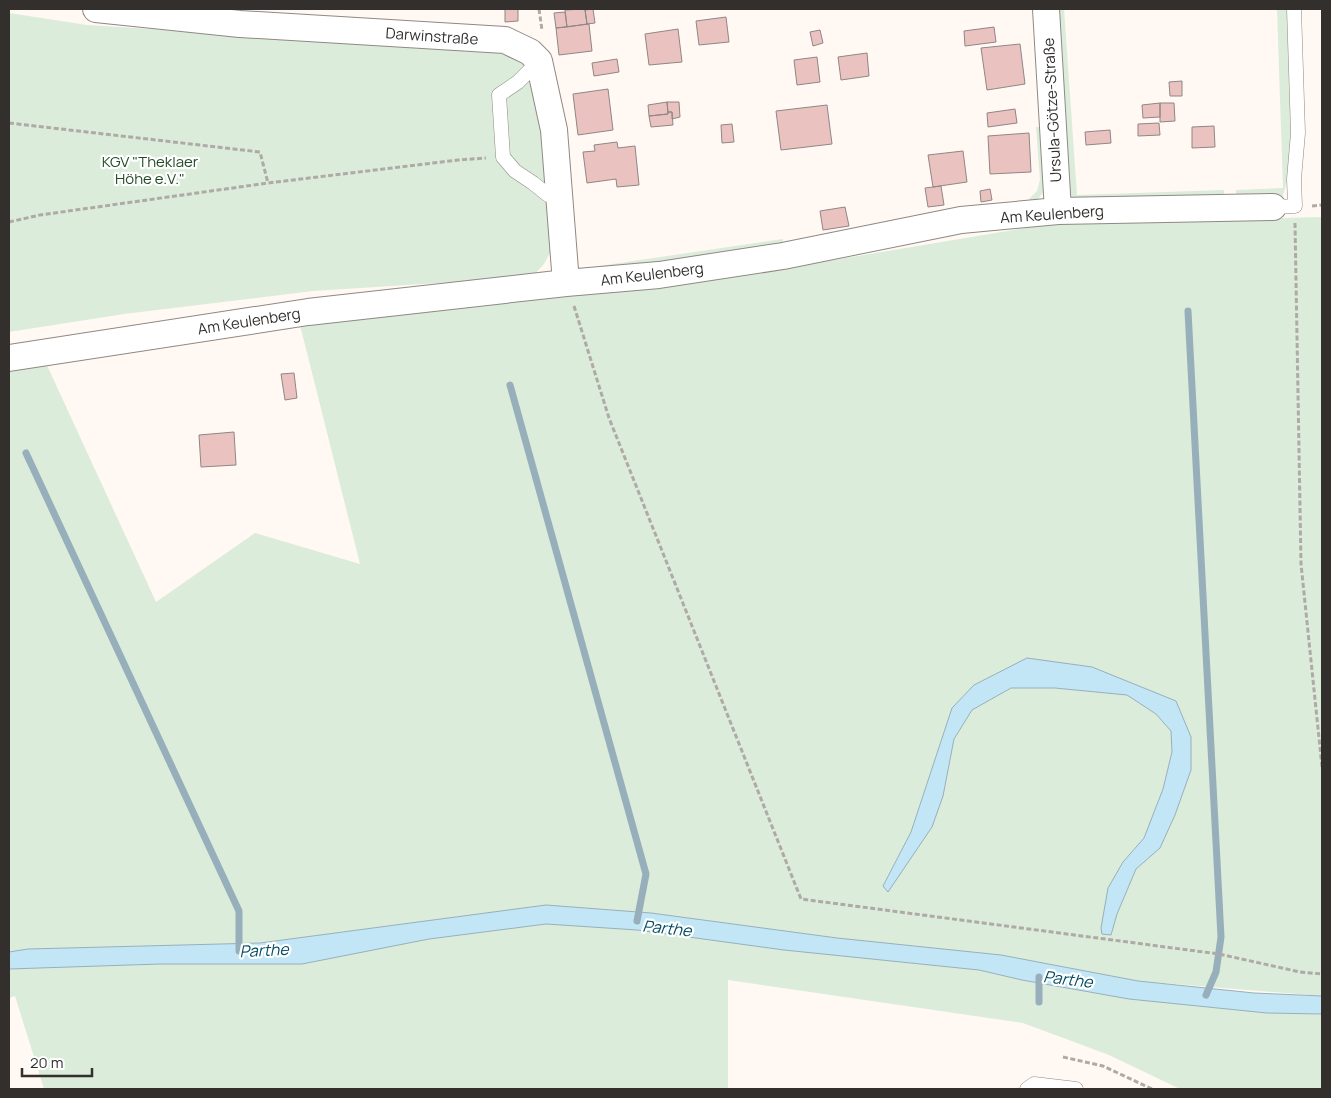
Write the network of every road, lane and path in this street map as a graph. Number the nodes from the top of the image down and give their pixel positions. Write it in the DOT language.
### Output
graph roads {
  1 [pos="96,9"];
  2 [pos="1046,9"];
  3 [pos="1294,9"];
  4 [pos="540,61"];
  5 [pos="9,122"];
  6 [pos="503,157"];
  7 [pos="268,183"];
  8 [pos="560,196"];
  9 [pos="1284,207"];
  10 [pos="1058,211"];
  11 [pos="9,222"];
  12 [pos="566,283"];
  13 [pos="9,358"];
  14 [pos="1322,766"];
  15 [pos="1322,974"];
  16 [pos="1063,1057"];
  17 [pos="1027,1089"];
  18 [pos="1076,1089"];
  19 [pos="1152,1089"];
  1 -- 4 [label="street, Darwinstraße"];
  2 -- 10 [label="street, Ursula-Götze-Straße"];
  3 -- 9 [label="lane"];
  4 -- 6 [label="lane"];
  4 -- 8 [label="street"];
  5 -- 7 [label="path"];
  6 -- 7 [label="path"];
  6 -- 8 [label="lane"];
  7 -- 11 [label="path"];
  8 -- 12 [label="street"];
  9 -- 10 [label="street, Am Keulenberg"];
  9 -- 14 [label="path"];
  10 -- 12 [label="street, Am Keulenberg"];
  12 -- 13 [label="street, Am Keulenberg"];
  12 -- 15 [label="path"];
  16 -- 19 [label="path"];
  17 -- 18 [label="lane"];
}
